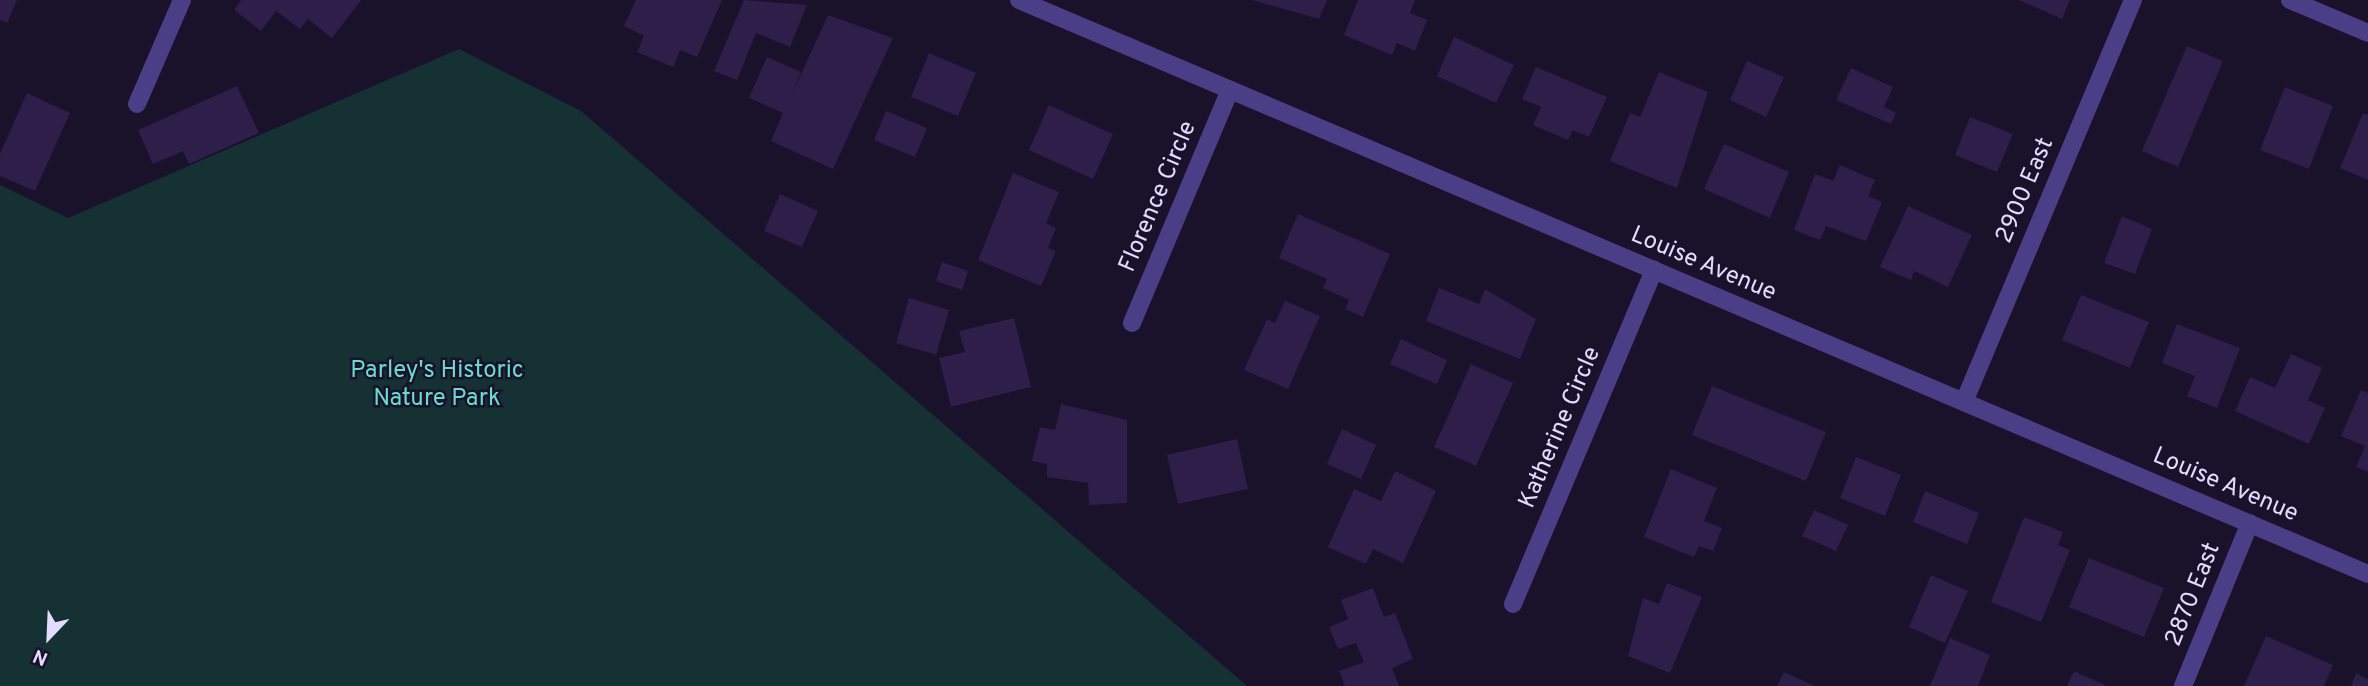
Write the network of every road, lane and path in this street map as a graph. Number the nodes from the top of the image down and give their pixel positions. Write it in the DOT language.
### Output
graph roads {
  1 [pos="182,0"];
  2 [pos="1019,0"];
  3 [pos="2133,0"];
  4 [pos="2290,0"];
  5 [pos="2368,33"];
  6 [pos="1230,90"];
  7 [pos="137,104"];
  8 [pos="1654,271"];
  9 [pos="1132,323"];
  10 [pos="1964,402"];
  11 [pos="2250,523"];
  12 [pos="2368,573"];
  13 [pos="1513,604"];
  14 [pos="2183,686"];
  1 -- 7 [label="street"];
  2 -- 6 [label="street, Louise Avenue"];
  3 -- 10 [label="street, 2900 East"];
  4 -- 5 [label="street"];
  6 -- 8 [label="street, Louise Avenue"];
  6 -- 9 [label="street, Florence Circle"];
  8 -- 10 [label="street, Louise Avenue"];
  8 -- 13 [label="street, Katherine Circle"];
  10 -- 11 [label="street, Louise Avenue"];
  11 -- 12 [label="street, Louise Avenue"];
  11 -- 14 [label="street, 2870 East"];
}
